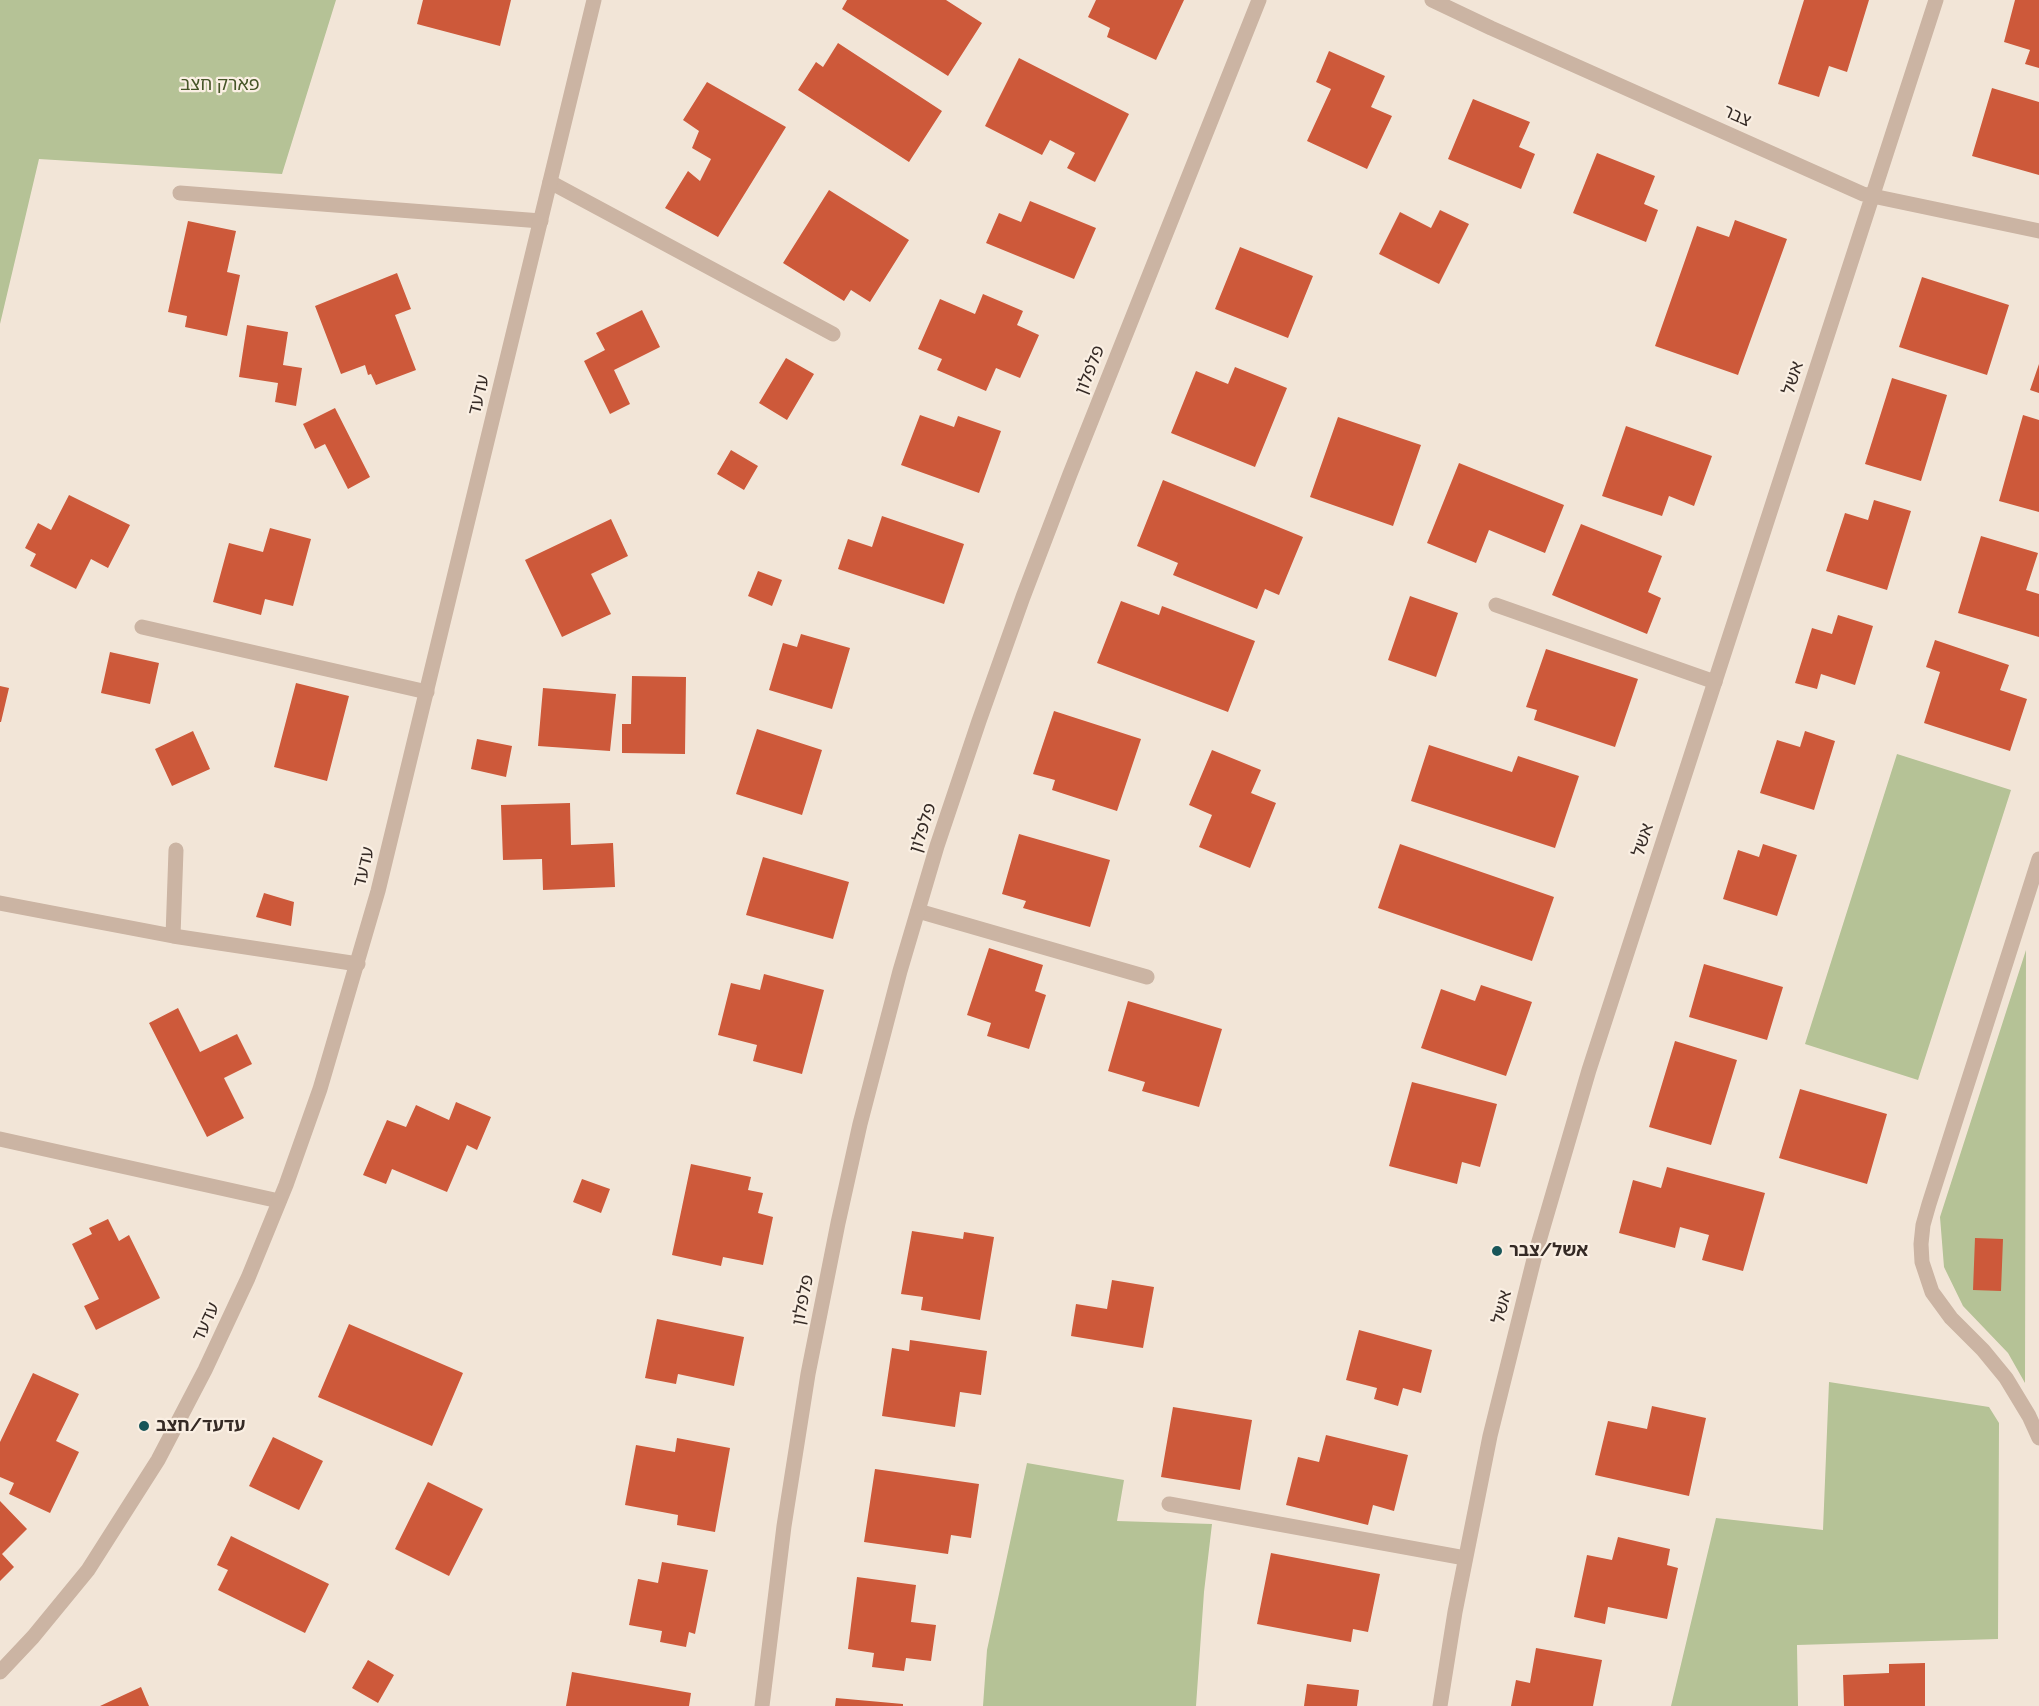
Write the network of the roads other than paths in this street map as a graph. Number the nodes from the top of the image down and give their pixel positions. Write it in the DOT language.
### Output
graph roads {
  1 [pos="594,0"];
  2 [pos="1260,0"];
  3 [pos="1432,0"];
  4 [pos="1936,0"];
  5 [pos="550,182"];
  6 [pos="180,193"];
  7 [pos="1873,195"];
  8 [pos="541,221"];
  9 [pos="2039,231"];
  10 [pos="833,334"];
  11 [pos="1496,605"];
  12 [pos="142,627"];
  13 [pos="1715,682"];
  14 [pos="427,692"];
  15 [pos="176,850"];
  16 [pos="2039,859"];
  17 [pos="0,903"];
  18 [pos="918,911"];
  19 [pos="173,936"];
  20 [pos="358,964"];
  21 [pos="1148,977"];
  22 [pos="0,1139"];
  23 [pos="279,1201"];
  24 [pos="2039,1438"];
  25 [pos="1169,1504"];
  26 [pos="1466,1558"];
  27 [pos="0,1672"];
  28 [pos="762,1706"];
  29 [pos="1440,1706"];
  1 -- 5 [label="street, עדעד"];
  2 -- 18 [label="street, פלפלון"];
  3 -- 7 [label="street, צבר"];
  4 -- 7 [label="street, אשל"];
  5 -- 8 [label="street, עדעד"];
  5 -- 10 [label="street"];
  6 -- 8 [label="street"];
  7 -- 9 [label="street, צבר"];
  7 -- 13 [label="street, אשל"];
  8 -- 14 [label="street, עדעד"];
  11 -- 13 [label="street"];
  12 -- 14 [label="street"];
  13 -- 26 [label="street, אשל"];
  14 -- 20 [label="street, עדעד"];
  15 -- 19 [label="street"];
  16 -- 24 [label="street"];
  17 -- 19 [label="street"];
  18 -- 21 [label="street"];
  18 -- 28 [label="street, פלפלון"];
  19 -- 20 [label="street"];
  20 -- 23 [label="street, עדעד"];
  22 -- 23 [label="street"];
  23 -- 27 [label="street, עדעד"];
  25 -- 26 [label="street"];
  26 -- 29 [label="street, אשל"];
}
